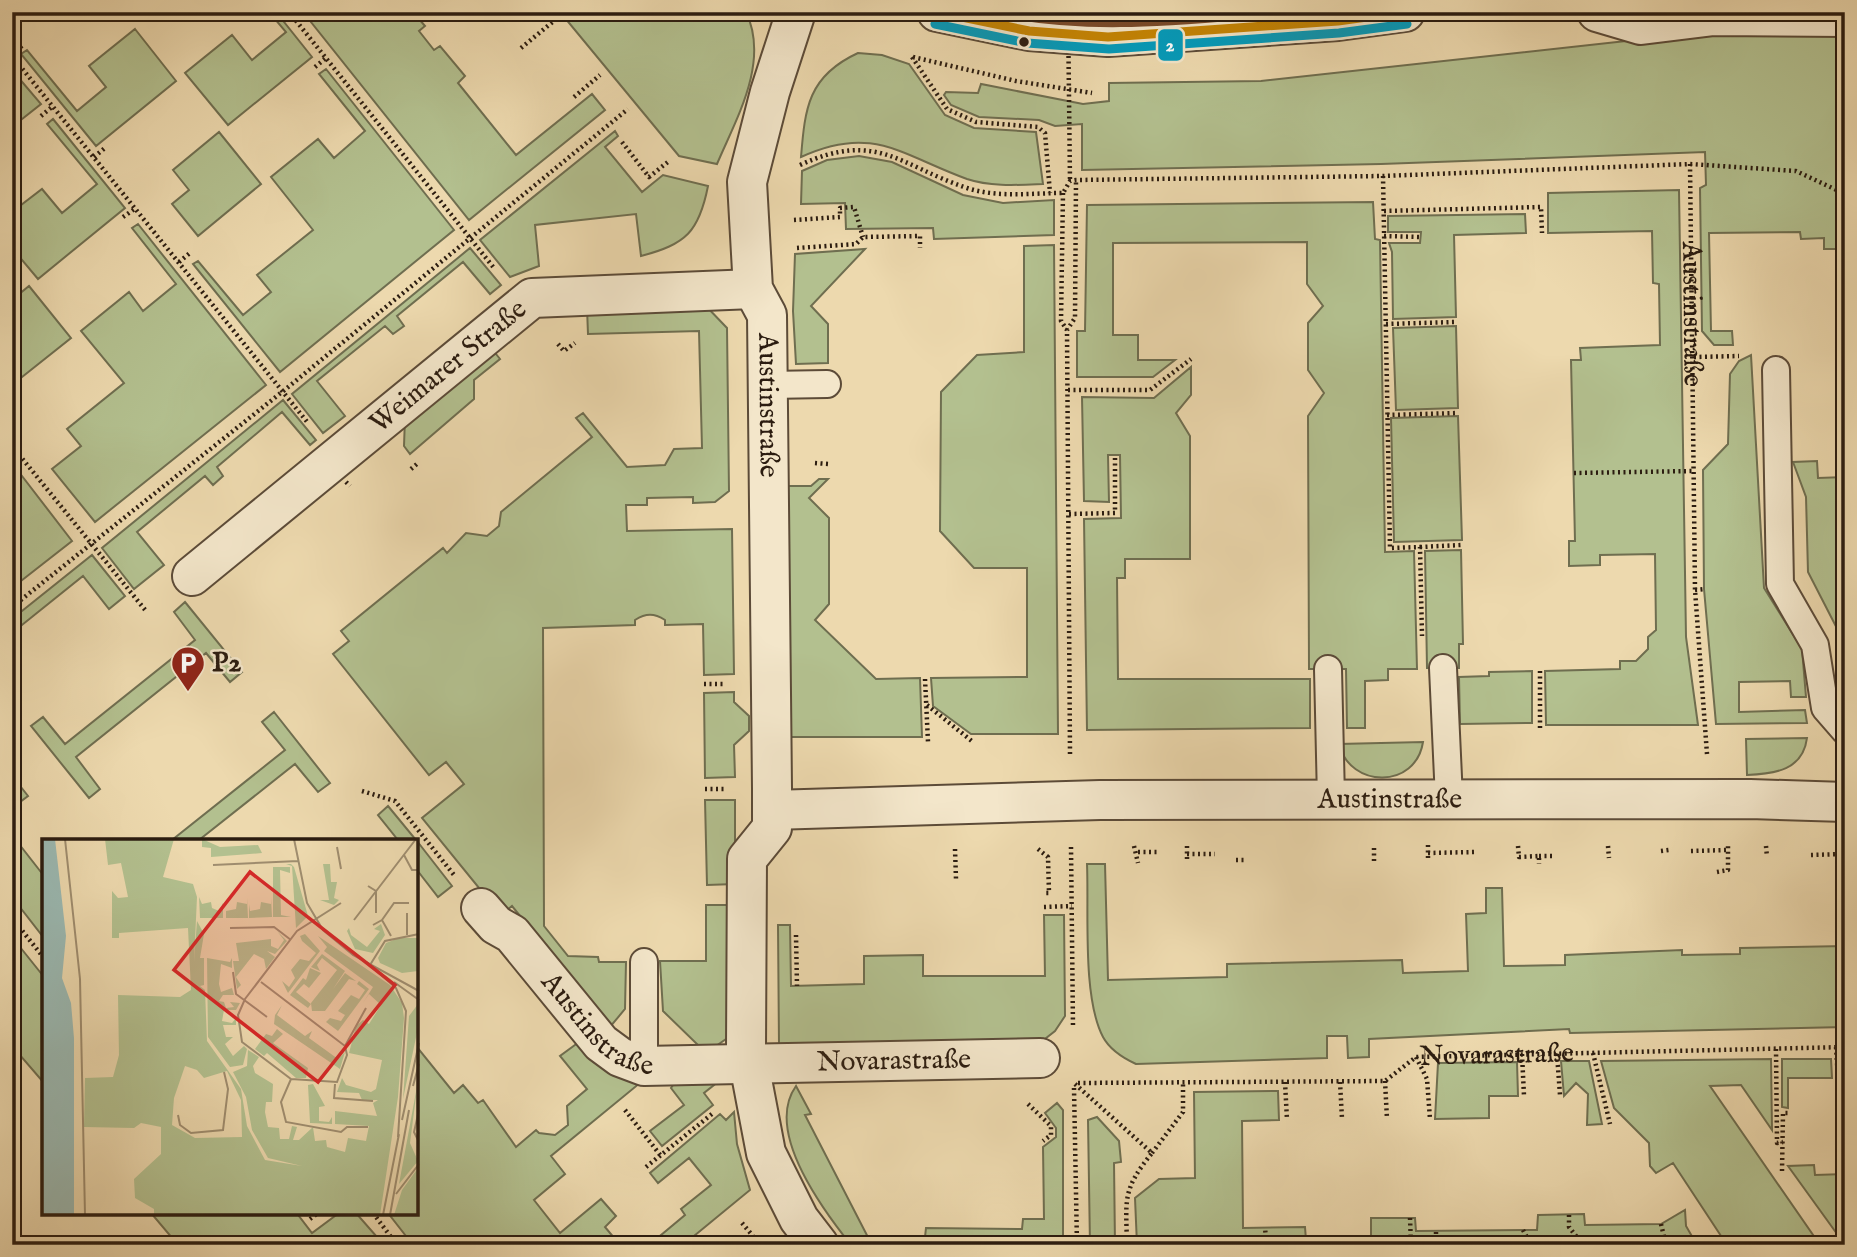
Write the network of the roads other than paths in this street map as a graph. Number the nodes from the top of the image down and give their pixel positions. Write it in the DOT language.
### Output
graph roads {
  1 [pos="796,12"];
  2 [pos="937,12"];
  3 [pos="1405,12"];
  4 [pos="1597,12"];
  5 [pos="1845,17"];
  6 [pos="753,289"];
  7 [pos="1776,370"];
  8 [pos="827,384"];
  9 [pos="768,385"];
  10 [pos="192,576"];
  11 [pos="1443,668"];
  12 [pos="1328,669"];
  13 [pos="1845,731"];
  14 [pos="1844,798"];
  15 [pos="1331,799"];
  16 [pos="1449,799"];
  17 [pos="772,810"];
  18 [pos="481,908"];
  19 [pos="644,962"];
  20 [pos="1040,1058"];
  21 [pos="644,1066"];
  22 [pos="752,1077"];
  23 [pos="819,1245"];
  1 -- 6 [label="street, Austinstraße"];
  2 -- 3 [label="street"];
  4 -- 5 [label="street"];
  6 -- 9 [label="street, Austinstraße"];
  6 -- 10 [label="street, Weimarer Straße"];
  7 -- 13 [label="lane"];
  8 -- 9 [label="lane"];
  9 -- 17 [label="street, Austinstraße"];
  11 -- 16 [label="lane"];
  12 -- 15 [label="lane"];
  14 -- 16 [label="street, Austinstraße"];
  15 -- 16 [label="street, Austinstraße"];
  15 -- 17 [label="street, Austinstraße"];
  17 -- 22 [label="street, Austinstraße"];
  18 -- 21 [label="street, Austinstraße"];
  19 -- 21 [label="lane"];
  20 -- 22 [label="street, Novarastraße"];
  21 -- 22 [label="street, Austinstraße"];
  22 -- 23 [label="street, Austinstraße"];
}
